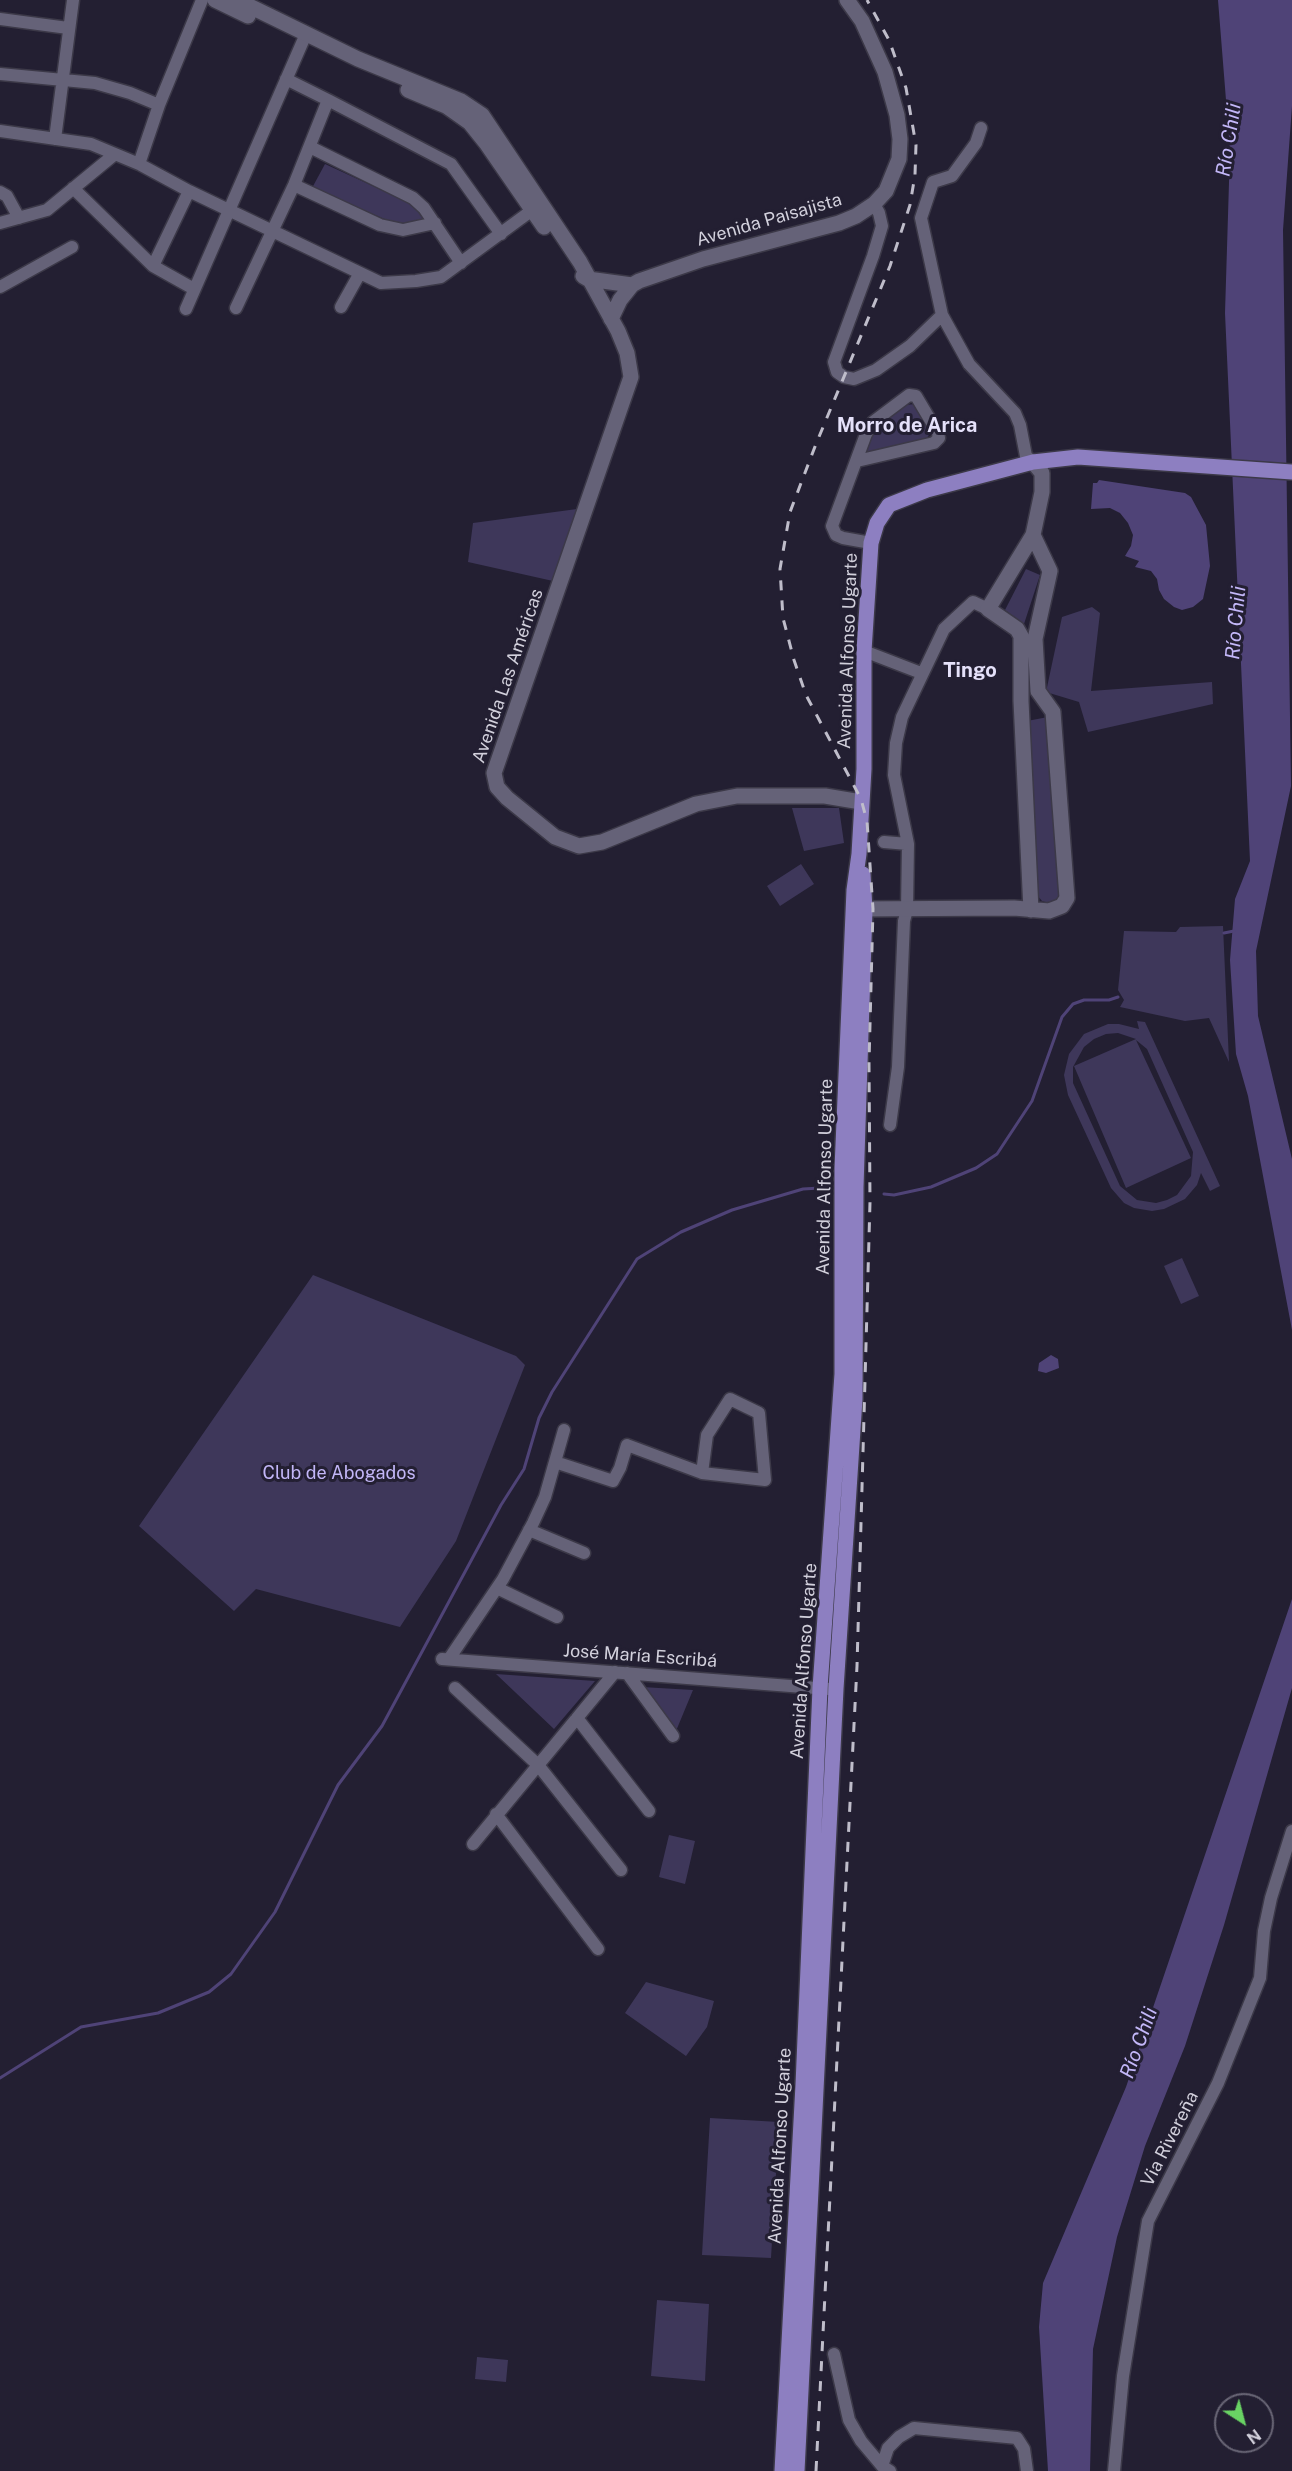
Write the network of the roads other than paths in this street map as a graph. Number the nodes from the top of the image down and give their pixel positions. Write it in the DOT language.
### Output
graph roads {
  1 [pos="73,0"];
  2 [pos="202,0"];
  3 [pos="847,0"];
  4 [pos="225,1"];
  5 [pos="0,19"];
  6 [pos="68,28"];
  7 [pos="304,37"];
  8 [pos="0,74"];
  9 [pos="62,79"];
  10 [pos="286,79"];
  11 [pos="328,100"];
  12 [pos="159,105"];
  13 [pos="981,128"];
  14 [pos="0,131"];
  15 [pos="55,139"];
  16 [pos="310,147"];
  17 [pos="115,154"];
  18 [pos="139,164"];
  19 [pos="294,185"];
  20 [pos="72,188"];
  21 [pos="189,191"];
  22 [pos="0,192"];
  23 [pos="874,204"];
  24 [pos="230,211"];
  25 [pos="531,211"];
  26 [pos="19,218"];
  27 [pos="0,223"];
  28 [pos="435,223"];
  29 [pos="273,231"];
  30 [pos="501,234"];
  31 [pos="72,247"];
  32 [pos="461,263"];
  33 [pos="153,266"];
  34 [pos="360,273"];
  35 [pos="588,279"];
  36 [pos="632,285"];
  37 [pos="0,287"];
  38 [pos="194,289"];
  39 [pos="341,307"];
  40 [pos="186,309"];
  41 [pos="236,309"];
  42 [pos="942,315"];
  43 [pos="611,319"];
  44 [pos="857,461"];
  45 [pos="1033,462"];
  46 [pos="1292,472"];
  47 [pos="1033,535"];
  48 [pos="871,543"];
  49 [pos="988,609"];
  50 [pos="1028,637"];
  51 [pos="864,651"];
  52 [pos="921,674"];
  53 [pos="1042,696"];
  54 [pos="1021,701"];
  55 [pos="861,802"];
  56 [pos="884,842"];
  57 [pos="908,844"];
  58 [pos="860,909"];
  59 [pos="907,910"];
  60 [pos="1031,910"];
  61 [pos="890,1125"];
  62 [pos="564,1430"];
  63 [pos="555,1462"];
  64 [pos="702,1473"];
  65 [pos="529,1530"];
  66 [pos="584,1553"];
  67 [pos="497,1588"];
  68 [pos="556,1617"];
  69 [pos="621,1673"];
  70 [pos="455,1688"];
  71 [pos="828,1689"];
  72 [pos="578,1718"];
  73 [pos="673,1736"];
  74 [pos="538,1765"];
  75 [pos="650,1811"];
  76 [pos="496,1814"];
  77 [pos="1292,1832"];
  78 [pos="473,1844"];
  79 [pos="621,1870"];
  80 [pos="598,1949"];
  81 [pos="834,2354"];
  82 [pos="886,2468"];
  83 [pos="782,2471"];
  84 [pos="798,2471"];
  85 [pos="1027,2471"];
  86 [pos="1114,2471"];
  1 -- 6 [label="street"];
  2 -- 12 [label="street"];
  3 -- 23 [label="main road, Avenida Paisajista"];
  4 -- 7 [label="main road, Avenida Las Américas"];
  5 -- 6 [label="street"];
  6 -- 9 [label="street"];
  7 -- 10 [label="street"];
  7 -- 25 [label="main road, Avenida Las Américas"];
  7 -- 35 [label="main road, Avenida Las Américas"];
  8 -- 9 [label="street"];
  9 -- 12 [label="street"];
  9 -- 15 [label="street"];
  10 -- 11 [label="street"];
  10 -- 24 [label="street"];
  11 -- 16 [label="street"];
  11 -- 30 [label="street"];
  12 -- 18 [label="street"];
  13 -- 42 [label="street"];
  14 -- 15 [label="street"];
  15 -- 17 [label="street"];
  16 -- 19 [label="street"];
  16 -- 28 [label="street"];
  17 -- 18 [label="street"];
  17 -- 20 [label="street"];
  18 -- 21 [label="street"];
  19 -- 28 [label="street"];
  19 -- 29 [label="street"];
  20 -- 26 [label="street"];
  20 -- 33 [label="street"];
  21 -- 24 [label="street"];
  21 -- 33 [label="street"];
  22 -- 26 [label="street"];
  23 -- 36 [label="main road, Avenida Paisajista"];
  23 -- 42 [label="street"];
  24 -- 29 [label="street"];
  24 -- 38 [label="street"];
  25 -- 30 [label="street"];
  25 -- 35 [label="main road, Avenida Las Américas"];
  26 -- 27 [label="street"];
  28 -- 32 [label="street"];
  29 -- 34 [label="street"];
  29 -- 41 [label="street"];
  30 -- 32 [label="street"];
  31 -- 37 [label="street"];
  32 -- 34 [label="street"];
  33 -- 38 [label="street"];
  34 -- 39 [label="street"];
  35 -- 36 [label="main road"];
  35 -- 43 [label="main road, Avenida Las Américas"];
  36 -- 43 [label="main road"];
  38 -- 40 [label="street"];
  42 -- 45 [label="street"];
  43 -- 55 [label="main road, Avenida Las Américas"];
  44 -- 44 [label="street"];
  44 -- 48 [label="street"];
  45 -- 46 [label="main road, Avenida Alfonso Ugarte"];
  45 -- 47 [label="main road"];
  45 -- 48 [label="main road, Avenida Alfonso Ugarte"];
  47 -- 49 [label="main road"];
  47 -- 50 [label="main road"];
  48 -- 51 [label="main road, Avenida Alfonso Ugarte"];
  49 -- 50 [label="main road"];
  49 -- 52 [label="street"];
  50 -- 53 [label="main road"];
  50 -- 54 [label="main road"];
  51 -- 52 [label="street"];
  51 -- 55 [label="main road, Avenida Alfonso Ugarte"];
  52 -- 57 [label="street"];
  53 -- 54 [label="main road"];
  53 -- 60 [label="main road"];
  54 -- 60 [label="main road"];
  55 -- 58 [label="main road, Avenida Alfonso Ugarte"];
  56 -- 57 [label="street"];
  57 -- 59 [label="street"];
  58 -- 59 [label="main road"];
  58 -- 71 [label="main road, Avenida Alfonso Ugarte"];
  59 -- 60 [label="main road"];
  59 -- 61 [label="street"];
  62 -- 63 [label="street"];
  63 -- 64 [label="street"];
  63 -- 65 [label="street"];
  64 -- 64 [label="street"];
  65 -- 66 [label="street"];
  65 -- 67 [label="street"];
  67 -- 68 [label="street"];
  67 -- 69 [label="street, José María Escribá"];
  69 -- 71 [label="street, José María Escribá"];
  69 -- 72 [label="street"];
  69 -- 73 [label="street"];
  70 -- 74 [label="street"];
  71 -- 83 [label="main road, Avenida Alfonso Ugarte"];
  71 -- 84 [label="main road, Avenida Alfonso Ugarte"];
  72 -- 74 [label="street"];
  72 -- 75 [label="street"];
  74 -- 76 [label="street"];
  74 -- 79 [label="street"];
  76 -- 78 [label="street"];
  76 -- 80 [label="street"];
  77 -- 86 [label="street, Via Rivereña"];
  81 -- 82 [label="street"];
  82 -- 85 [label="street"];
}
